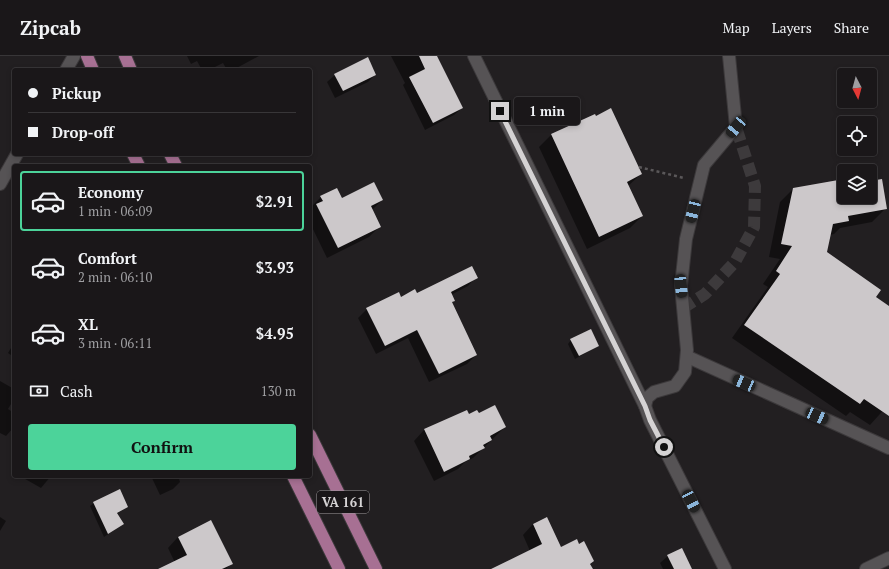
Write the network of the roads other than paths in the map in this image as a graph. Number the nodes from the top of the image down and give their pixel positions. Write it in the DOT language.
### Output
graph roads {
  1 [pos="74,56"];
  2 [pos="87,56"];
  3 [pos="125,56"];
  4 [pos="474,56"];
  5 [pos="729,56"];
  6 [pos="67,68"];
  7 [pos="92,68"];
  8 [pos="130,68"];
  9 [pos="12,164"];
  10 [pos="0,184"];
  11 [pos="688,357"];
  12 [pos="645,406"];
  13 [pos="312,439"];
  14 [pos="889,448"];
  15 [pos="294,478"];
  16 [pos="889,558"];
  17 [pos="339,569"];
  18 [pos="376,569"];
  19 [pos="725,569"];
  20 [pos="866,569"];
  1 -- 6 [label="street"];
  2 -- 7 [label="main road"];
  3 -- 8 [label="main road"];
  4 -- 12 [label="street"];
  5 -- 11 [label="street"];
  9 -- 10 [label="street"];
  11 -- 12 [label="street"];
  11 -- 14 [label="street"];
  12 -- 19 [label="street"];
  13 -- 18 [label="main road, VA 161"];
  15 -- 17 [label="main road, VA 161"];
  16 -- 20 [label="street"];
}
